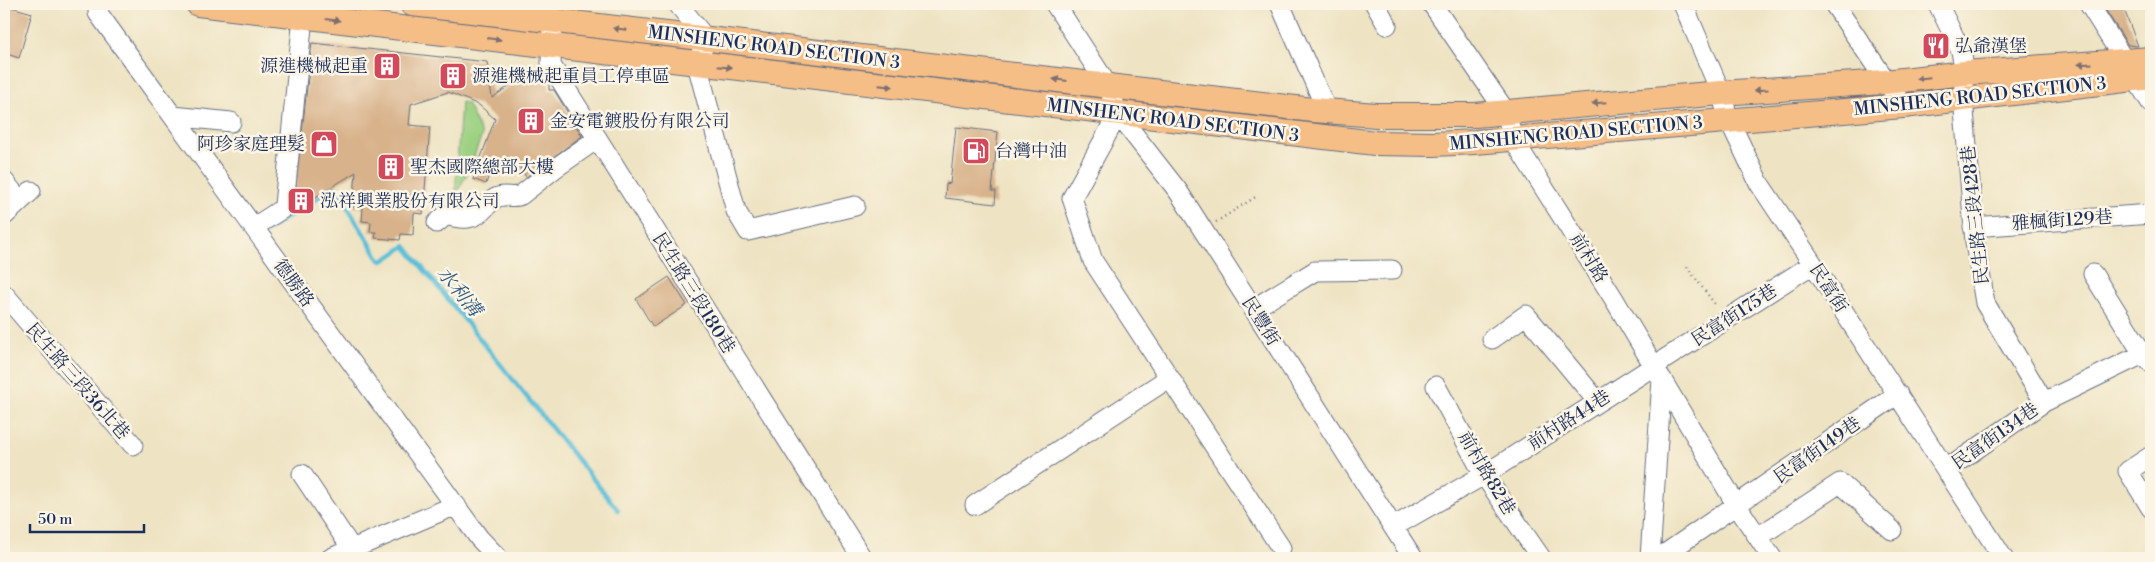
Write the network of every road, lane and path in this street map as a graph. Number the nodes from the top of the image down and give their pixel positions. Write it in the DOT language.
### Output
graph roads {
  1 [pos="99,4"];
  2 [pos="198,4"];
  3 [pos="412,4"];
  4 [pos="678,4"];
  5 [pos="1055,4"];
  6 [pos="1280,4"];
  7 [pos="1375,4"];
  8 [pos="1432,4"];
  9 [pos="1683,4"];
  10 [pos="1834,4"];
  11 [pos="1938,4"];
  12 [pos="239,6"];
  13 [pos="2094,6"];
  14 [pos="303,17"];
  15 [pos="552,21"];
  16 [pos="1387,24"];
  17 [pos="706,39"];
  18 [pos="550,46"];
  19 [pos="2151,60"];
  20 [pos="697,64"];
  21 [pos="2138,72"];
  22 [pos="1965,73"];
  23 [pos="1885,82"];
  24 [pos="1108,86"];
  25 [pos="1721,93"];
  26 [pos="1963,98"];
  27 [pos="2151,103"];
  28 [pos="1903,106"];
  29 [pos="1327,111"];
  30 [pos="1506,112"];
  31 [pos="1118,114"];
  32 [pos="173,116"];
  33 [pos="1729,120"];
  34 [pos="232,122"];
  35 [pos="597,139"];
  36 [pos="1513,139"];
  37 [pos="17,191"];
  38 [pos="1257,196"];
  39 [pos="855,206"];
  40 [pos="2151,214"];
  41 [pos="4,216"];
  42 [pos="437,223"];
  43 [pos="254,227"];
  44 [pos="1973,227"];
  45 [pos="1204,231"];
  46 [pos="1814,264"];
  47 [pos="1687,267"];
  48 [pos="1392,270"];
  49 [pos="2093,274"];
  50 [pos="4,294"];
  51 [pos="1254,309"];
  52 [pos="1727,320"];
  53 [pos="1492,339"];
  54 [pos="2147,358"];
  55 [pos="1658,373"];
  56 [pos="1169,378"];
  57 [pos="1436,386"];
  58 [pos="1898,394"];
  59 [pos="1598,402"];
  60 [pos="2044,402"];
  61 [pos="133,445"];
  62 [pos="2151,456"];
  63 [pos="1946,470"];
  64 [pos="302,474"];
  65 [pos="1484,475"];
  66 [pos="456,505"];
  67 [pos="975,505"];
  68 [pos="1737,506"];
  69 [pos="2151,508"];
  70 [pos="1393,527"];
  71 [pos="1892,530"];
  72 [pos="1758,537"];
  73 [pos="1281,548"];
  74 [pos="352,549"];
  75 [pos="331,558"];
  76 [pos="498,558"];
  77 [pos="862,558"];
  78 [pos="1413,558"];
  79 [pos="1541,558"];
  80 [pos="1650,558"];
  81 [pos="1659,558"];
  82 [pos="1772,558"];
  83 [pos="2003,558"];
  1 -- 32 [label="street, 德勝路"];
  2 -- 12 [label="main road, MINSHENG ROAD SECTION 3"];
  3 -- 15 [label="main road, MINSHENG ROAD SECTION 3"];
  4 -- 17 [label="street"];
  5 -- 24 [label="street, 民豐街"];
  6 -- 29 [label="street"];
  7 -- 16 [label="street"];
  8 -- 30 [label="street, 前村路"];
  9 -- 25 [label="street, 民富街"];
  10 -- 23 [label="street"];
  11 -- 22 [label="street, 民生路三段428巷"];
  12 -- 14 [label="main road, MINSHENG ROAD SECTION 3"];
  13 -- 21 [label="street"];
  14 -- 18 [label="main road, MINSHENG ROAD SECTION 3, one-way"];
  14 -- 43 [label="street"];
  17 -- 15 [label="main road, MINSHENG ROAD SECTION 3, one-way"];
  15 -- 18 [label="street, 民生路三段180巷"];
  17 -- 20 [label="street"];
  24 -- 17 [label="main road, MINSHENG ROAD SECTION 3, one-way"];
  18 -- 20 [label="main road, MINSHENG ROAD SECTION 3"];
  18 -- 35 [label="street, 民生路三段180巷"];
  19 -- 21 [label="main road, MINSHENG ROAD SECTION 3"];
  20 -- 31 [label="main road, MINSHENG ROAD SECTION 3, one-way"];
  20 -- 39 [label="street"];
  21 -- 22 [label="main road, MINSHENG ROAD SECTION 3, one-way"];
  21 -- 26 [label="main road, MINSHENG ROAD SECTION 3"];
  21 -- 27 [label="street"];
  22 -- 23 [label="main road, MINSHENG ROAD SECTION 3, one-way"];
  22 -- 26 [label="street, 民生路三段428巷"];
  23 -- 25 [label="main road, MINSHENG ROAD SECTION 3, one-way"];
  23 -- 28 [label="street"];
  24 -- 29 [label="main road, MINSHENG ROAD SECTION 3"];
  24 -- 31 [label="street, 民豐街"];
  25 -- 30 [label="main road, MINSHENG ROAD SECTION 3, one-way"];
  25 -- 33 [label="street, 民富街"];
  26 -- 28 [label="main road, MINSHENG ROAD SECTION 3"];
  26 -- 44 [label="street, 民生路三段428巷"];
  28 -- 33 [label="main road, MINSHENG ROAD SECTION 3"];
  29 -- 30 [label="main road, MINSHENG ROAD SECTION 3"];
  30 -- 36 [label="street, 前村路"];
  31 -- 36 [label="main road, MINSHENG ROAD SECTION 3"];
  31 -- 45 [label="street, 民豐街"];
  31 -- 56 [label="street"];
  32 -- 34 [label="street"];
  32 -- 43 [label="street, 德勝路"];
  33 -- 36 [label="main road, MINSHENG ROAD SECTION 3"];
  33 -- 46 [label="street, 民富街"];
  35 -- 42 [label="street"];
  35 -- 77 [label="street, 民生路三段180巷"];
  36 -- 55 [label="street, 前村路"];
  37 -- 41 [label="street"];
  38 -- 45 [label="path"];
  40 -- 44 [label="street, 雅楓街129巷"];
  43 -- 66 [label="street, 德勝路"];
  44 -- 60 [label="street, 民生路三段428巷"];
  45 -- 51 [label="street, 民豐街"];
  46 -- 52 [label="street, 民富街175巷"];
  46 -- 58 [label="street, 民富街"];
  47 -- 52 [label="path"];
  48 -- 51 [label="street"];
  49 -- 54 [label="street"];
  50 -- 61 [label="street, 民生路三段36北巷"];
  51 -- 70 [label="street, 民豐街"];
  52 -- 55 [label="street, 民富街175巷"];
  53 -- 59 [label="street"];
  54 -- 60 [label="street, 民富街134巷"];
  55 -- 59 [label="street, 前村路44巷"];
  55 -- 68 [label="street, 前村路"];
  55 -- 80 [label="street"];
  56 -- 67 [label="street"];
  56 -- 73 [label="street"];
  57 -- 65 [label="street, 前村路82巷"];
  58 -- 63 [label="street, 民富街"];
  58 -- 68 [label="street, 民富街149巷"];
  59 -- 65 [label="street, 前村路44巷"];
  60 -- 63 [label="street, 民富街134巷"];
  62 -- 69 [label="street"];
  63 -- 83 [label="street, 民富街"];
  64 -- 74 [label="street"];
  65 -- 70 [label="street, 前村路44巷"];
  65 -- 79 [label="street, 前村路82巷"];
  66 -- 74 [label="street"];
  66 -- 76 [label="street, 德勝路"];
  68 -- 72 [label="street, 前村路"];
  68 -- 81 [label="street, 民富街149巷"];
  70 -- 78 [label="street, 民豐街"];
  71 -- 72 [label="street"];
  72 -- 82 [label="street, 前村路"];
  74 -- 75 [label="street"];
}
